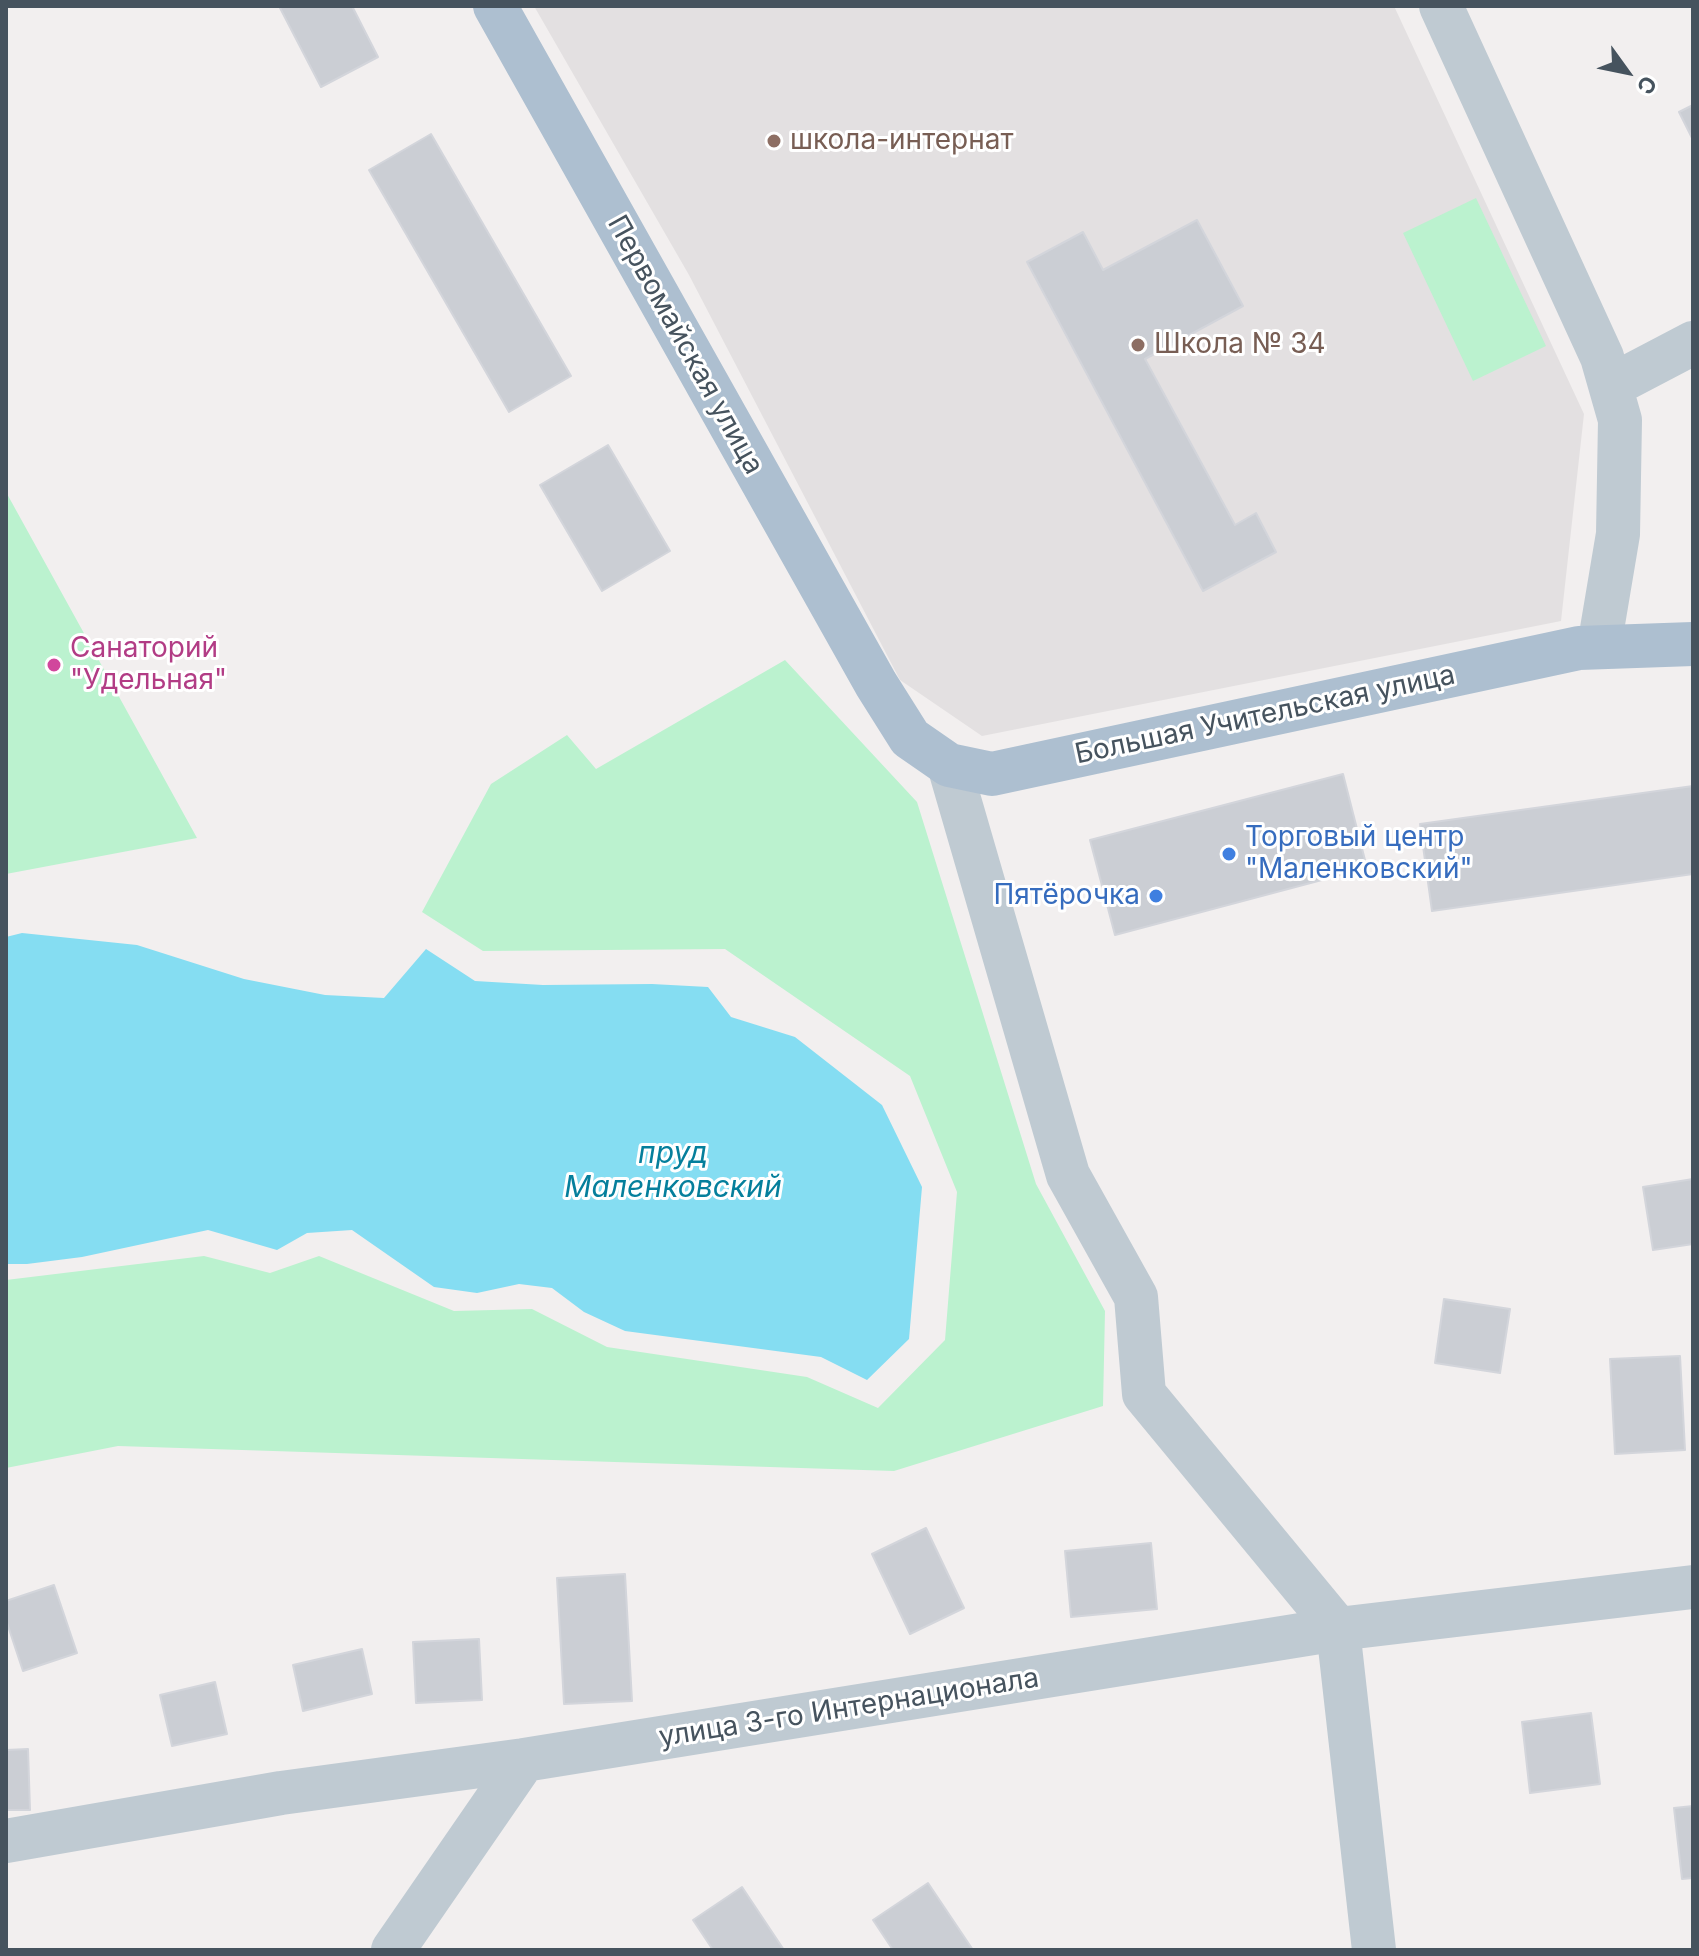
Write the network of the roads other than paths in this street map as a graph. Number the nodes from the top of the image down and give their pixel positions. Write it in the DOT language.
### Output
graph roads {
  1 [pos="495,6"];
  2 [pos="1441,6"];
  3 [pos="1693,343"];
  4 [pos="1611,386"];
  5 [pos="1693,644"];
  6 [pos="1599,647"];
  7 [pos="876,684"];
  8 [pos="949,765"];
  9 [pos="1693,1587"];
  10 [pos="1338,1629"];
  11 [pos="524,1760"];
  12 [pos="6,1841"];
  13 [pos="393,1950"];
  14 [pos="1374,1950"];
  1 -- 7 [label="main road, Первомайская улица"];
  2 -- 4 [label="street"];
  3 -- 4 [label="street"];
  4 -- 6 [label="street"];
  5 -- 6 [label="main road, Большая Учительская улица"];
  6 -- 8 [label="main road, Большая Учительская улица"];
  7 -- 8 [label="main road, Большая Учительская улица"];
  8 -- 10 [label="street"];
  9 -- 10 [label="street, улица 3-го Интернационала"];
  10 -- 11 [label="street, улица 3-го Интернационала"];
  10 -- 14 [label="street"];
  11 -- 12 [label="street, улица 3-го Интернационала"];
  11 -- 13 [label="street"];
}
